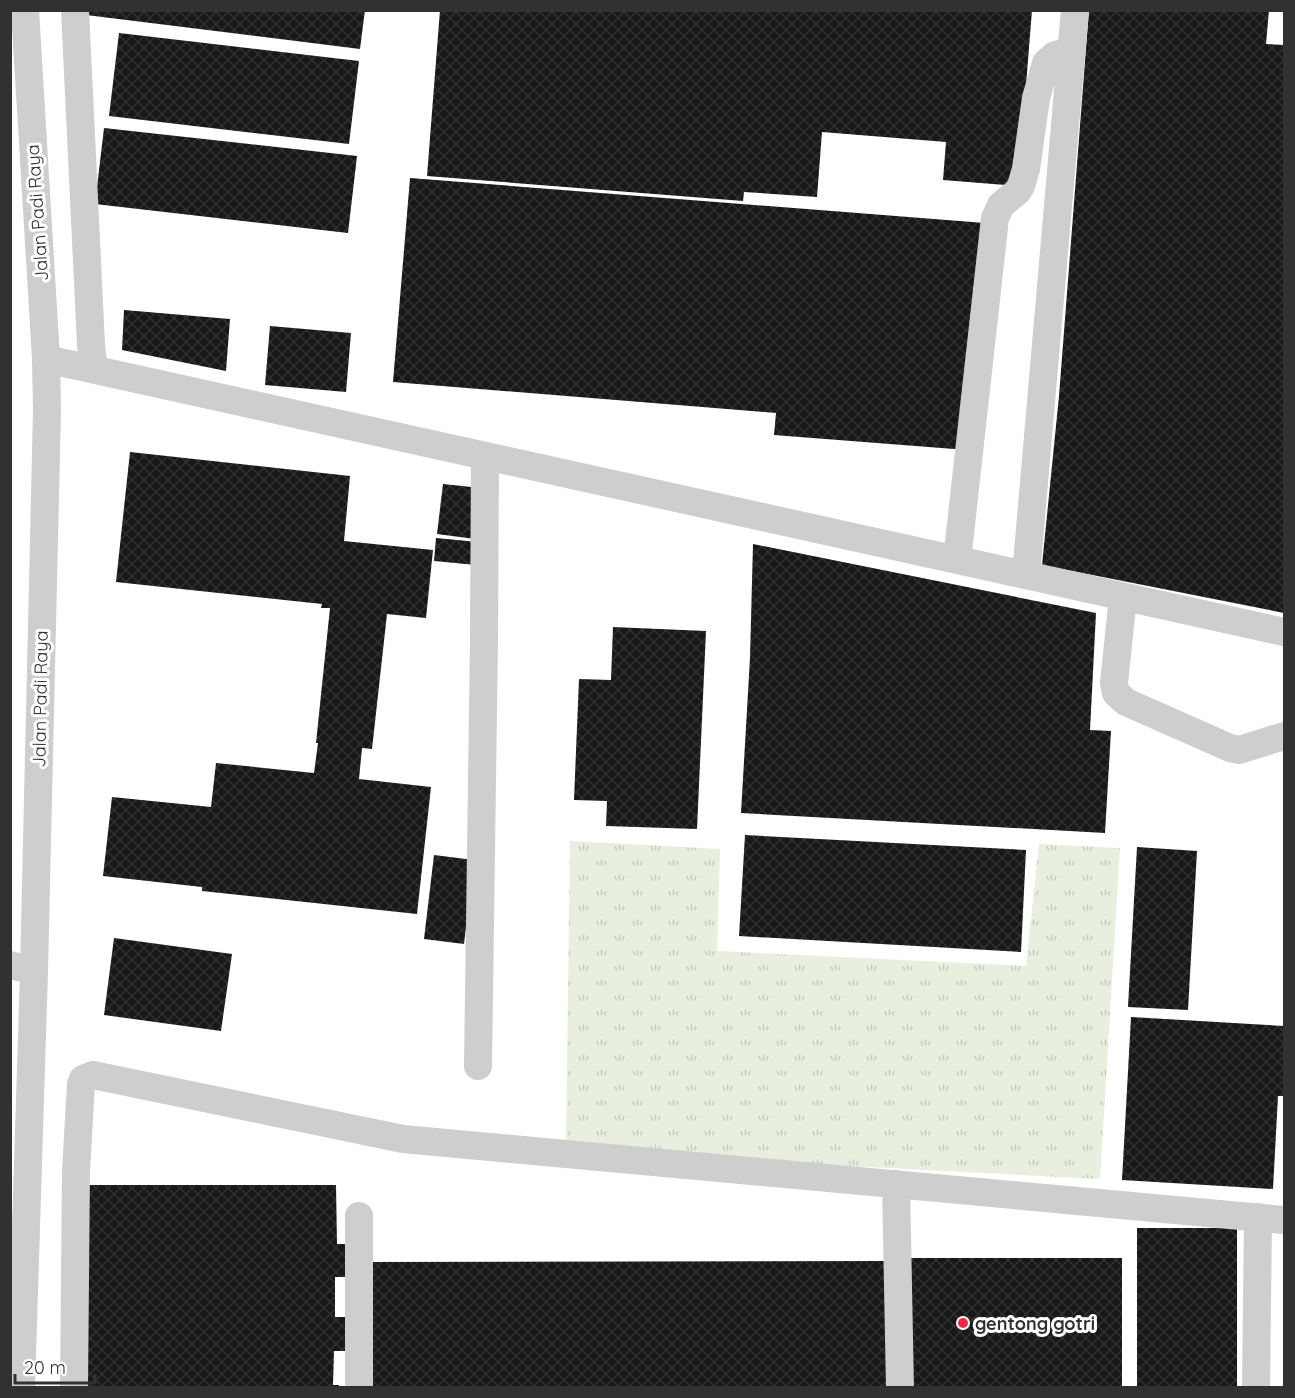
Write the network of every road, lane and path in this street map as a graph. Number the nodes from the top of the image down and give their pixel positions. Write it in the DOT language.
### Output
graph roads {
  1 [pos="25,10"];
  2 [pos="75,10"];
  3 [pos="1075,10"];
  4 [pos="1071,51"];
  5 [pos="46,359"];
  6 [pos="94,370"];
  7 [pos="485,456"];
  8 [pos="957,560"];
  9 [pos="1026,575"];
  10 [pos="1123,597"];
  11 [pos="1284,632"];
  12 [pos="1284,735"];
  13 [pos="22,968"];
  14 [pos="478,1066"];
  15 [pos="897,1184"];
  16 [pos="360,1216"];
  17 [pos="1271,1219"];
  18 [pos="21,1388"];
  19 [pos="74,1388"];
  20 [pos="359,1388"];
  21 [pos="900,1388"];
  22 [pos="1256,1388"];
  1 -- 5 [label="street, Jalan Padi Raya"];
  2 -- 6 [label="street"];
  3 -- 4 [label="street"];
  4 -- 8 [label="street"];
  4 -- 9 [label="street"];
  5 -- 6 [label="street"];
  5 -- 13 [label="street, Jalan Padi Raya"];
  6 -- 7 [label="street"];
  7 -- 8 [label="street"];
  7 -- 14 [label="street"];
  8 -- 9 [label="street"];
  9 -- 10 [label="street"];
  10 -- 11 [label="street"];
  10 -- 12 [label="street"];
  13 -- 18 [label="street, Jalan Padi Raya"];
  15 -- 17 [label="street"];
  15 -- 19 [label="street"];
  15 -- 21 [label="street"];
  16 -- 20 [label="street"];
  17 -- 22 [label="street"];
}
